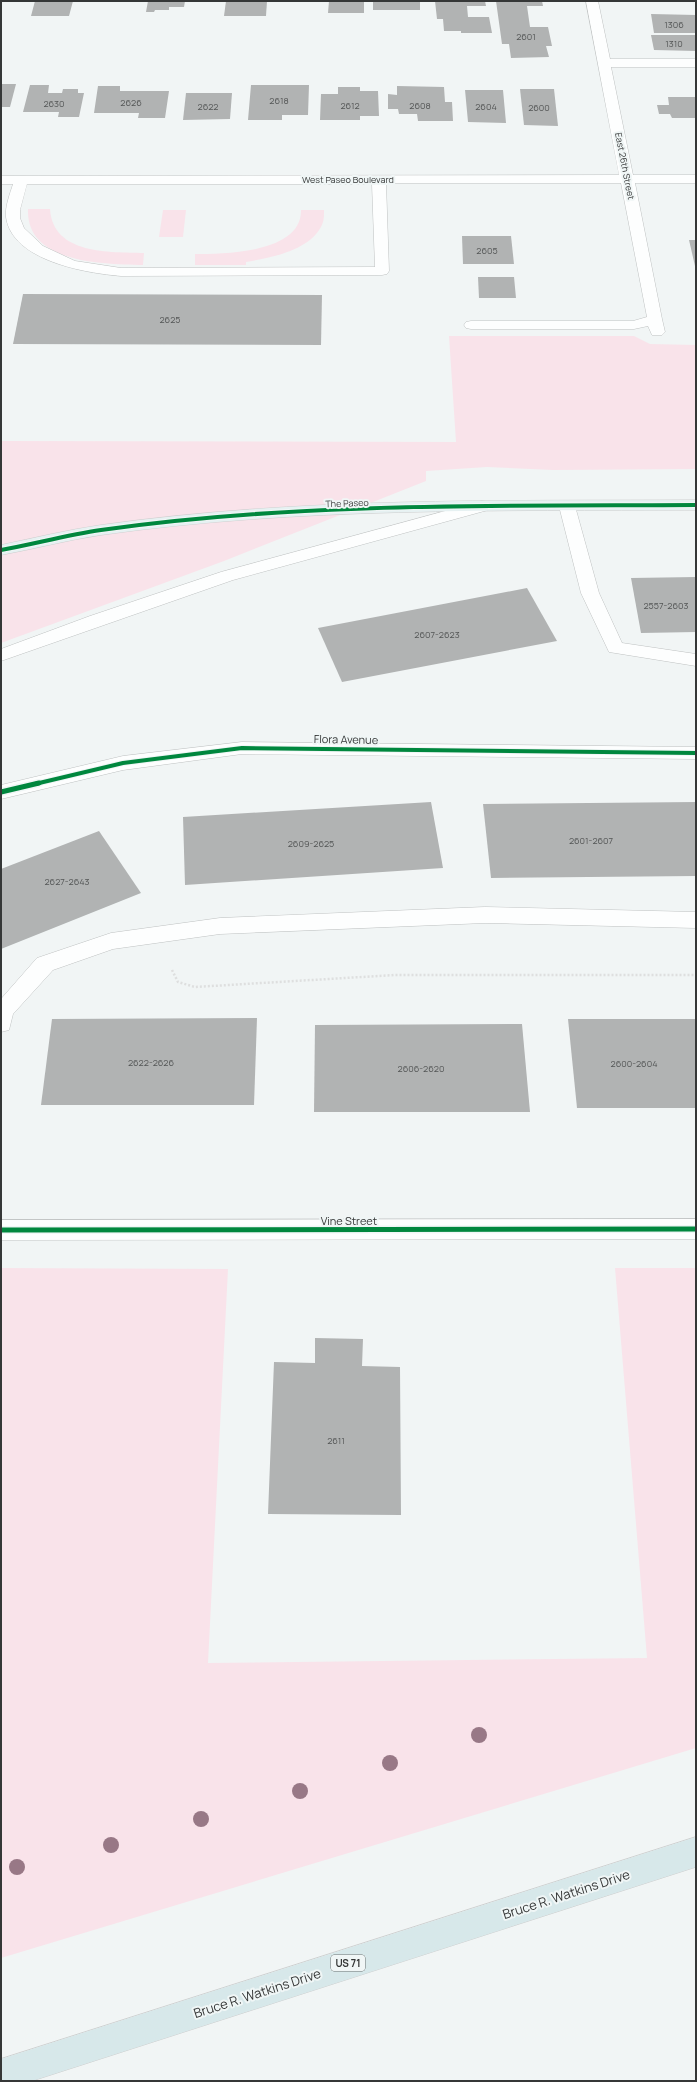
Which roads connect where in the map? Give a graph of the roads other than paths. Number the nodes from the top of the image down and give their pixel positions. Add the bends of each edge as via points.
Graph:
1 (592, 1) edge
2 (604, 63) junction
3 (696, 63) edge
4 (379, 178) junction
5 (628, 179) junction
6 (696, 179) edge
7 (1, 180) edge
8 (21, 180) junction
9 (471, 325) dead end
10 (696, 505) edge
11 (482, 506) junction
12 (567, 506) junction
13 (1, 550) edge
14 (1, 655) edge
15 (696, 660) edge
16 (696, 753) edge
17 (1, 792) edge
18 (696, 920) edge
19 (1, 1024) edge
20 (696, 1229) edge
21 (1, 1230) edge
22 (696, 1852) edge
23 (1, 2075) edge

1 - 2 street, East 26th Street
2 - 3 street
2 - 5 street, East 26th Street
4 - 5 street, West Paseo Boulevard
4 - 8 street, West Paseo Boulevard
4 - 8 street via 382,271 121,272 67,263 42,253 17,227 13,214
5 - 6 street, West Paseo Boulevard
5 - 9 street, East 26th Street via 656,326
7 - 8 street, West Paseo Boulevard
10 - 12 main road, The Paseo
11 - 12 main road, The Paseo
11 - 13 main road, The Paseo via 263,513 100,530
11 - 14 street via 227,576
12 - 15 street via 590,593 615,648
16 - 17 street, Flora Avenue via 242,748 123,763
18 - 19 street via 485,915 220,926 111,941 45,964 3,1011
20 - 21 street, Vine Street
22 - 23 highway, Bruce R. Watkins Drive / US 71

